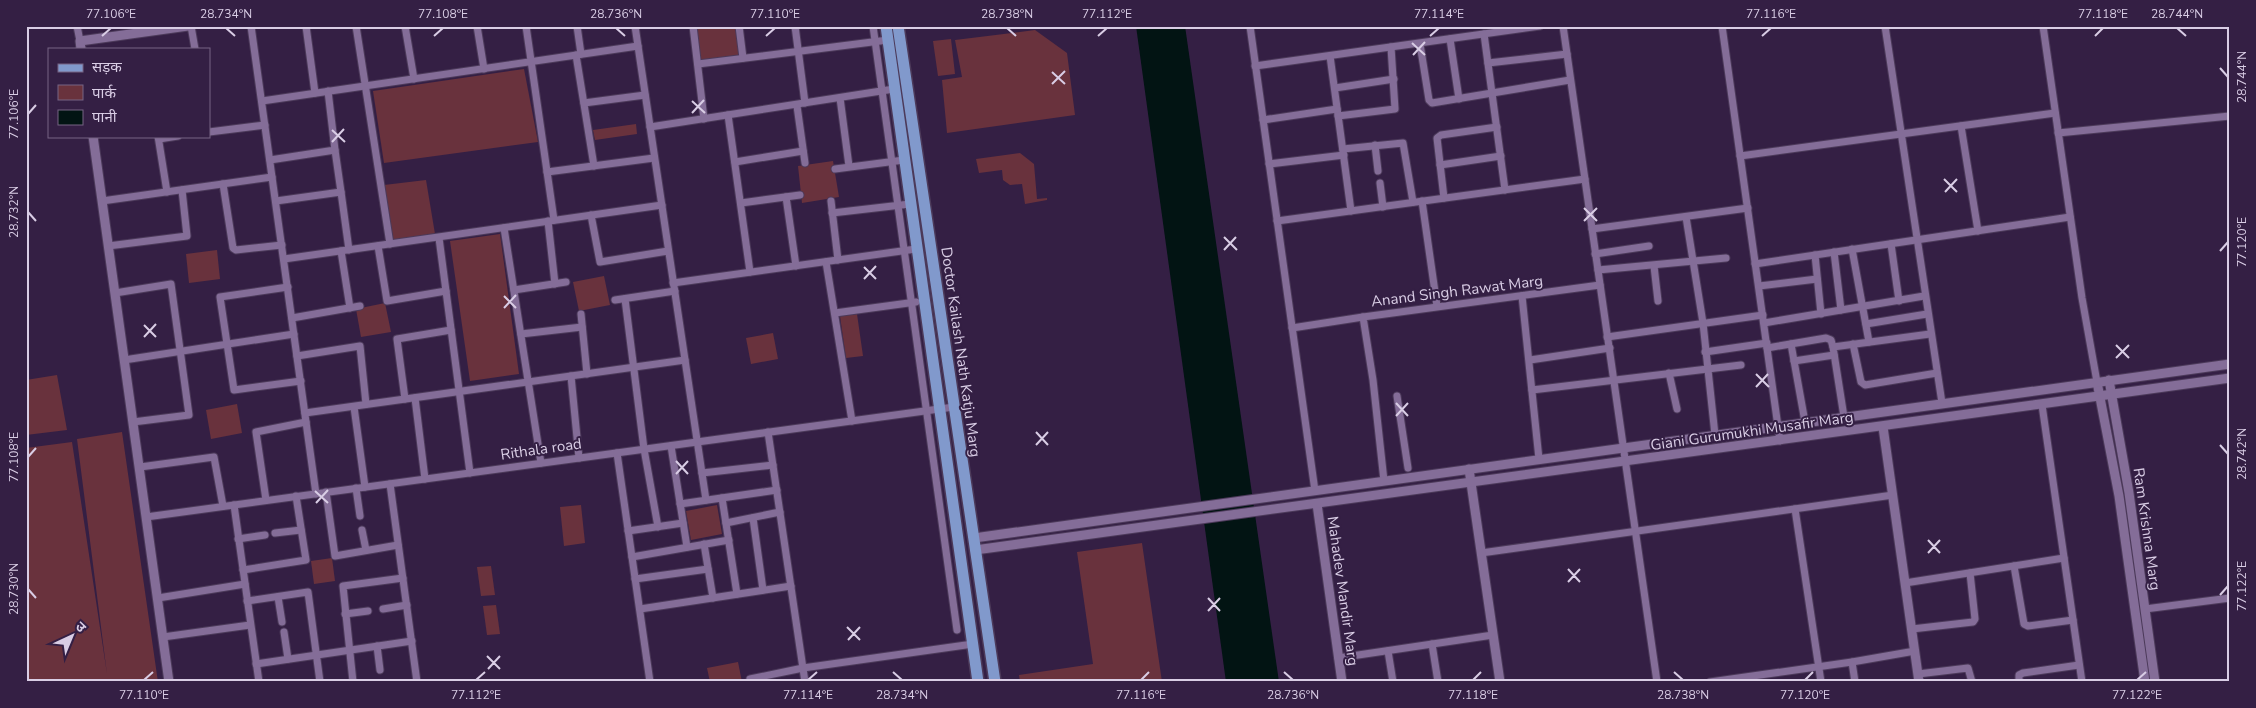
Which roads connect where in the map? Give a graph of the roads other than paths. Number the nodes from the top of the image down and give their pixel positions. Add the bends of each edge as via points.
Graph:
1 (77, 26) edge
2 (190, 26) edge
3 (252, 26) edge
4 (306, 26) edge
5 (356, 26) edge
6 (405, 26) edge
7 (477, 26) edge
8 (526, 26) edge
9 (577, 26) edge
10 (635, 26) edge
11 (693, 26) edge
12 (739, 26) edge
13 (795, 26) edge
14 (873, 26) edge
15 (886, 26) edge
16 (898, 26) edge
17 (1250, 26) edge
18 (1540, 26) edge
19 (1563, 26) edge
20 (1722, 26) edge
21 (1886, 26) edge
22 (2043, 26) edge
23 (1484, 34) junction
24 (888, 40) junction
25 (1450, 40) junction
26 (876, 42) junction
27 (1420, 44) junction
28 (80, 45) edge
29 (638, 46) junction
30 (1391, 47) junction
31 (194, 48) edge
32 (798, 51) junction
33 (1567, 54) junction
34 (579, 55) junction
35 (1330, 56) junction
36 (743, 58) junction
37 (531, 62) junction
38 (1488, 63) junction
39 (698, 64) junction
40 (1256, 66) junction
41 (484, 69) junction
42 (414, 79) junction
43 (1394, 79) junction
44 (1570, 80) junction
45 (365, 86) junction
46 (1335, 88) junction
47 (888, 90) junction
48 (328, 91) junction
49 (315, 93) junction
50 (1492, 94) junction
51 (645, 95) junction
52 (840, 98) junction
53 (1459, 99) junction
54 (262, 101) junction
55 (584, 103) junction
56 (801, 104) junction
57 (1338, 113) junction
58 (2056, 113) junction
59 (728, 115) junction
60 (2230, 116) edge
61 (704, 119) junction
62 (1263, 120) junction
63 (265, 125) junction
64 (1961, 126) junction
65 (650, 127) junction
66 (1497, 127) junction
67 (210, 132) edge
68 (2058, 133) junction
69 (1902, 134) junction
70 (93, 138) edge
71 (159, 138) edge
72 (1375, 145) junction
73 (335, 150) junction
74 (803, 151) junction
75 (1343, 152) junction
76 (1501, 156) junction
77 (1740, 156) junction
78 (654, 158) junction
79 (270, 160) junction
80 (898, 160) junction
81 (735, 162) junction
82 (805, 163) dead end
83 (1269, 164) junction
84 (1440, 165) junction
85 (594, 166) junction
86 (849, 166) junction
87 (835, 169) dead end
88 (1378, 171) dead end
89 (547, 172) junction
90 (272, 177) junction
91 (1585, 180) junction
92 (1380, 183) dead end
93 (223, 184) junction
94 (182, 190) junction
95 (1505, 190) junction
96 (167, 192) junction
97 (342, 192) junction
98 (800, 195) dead end
99 (786, 197) junction
100 (1444, 198) junction
101 (102, 201) junction
102 (276, 201) junction
103 (830, 201) dead end
104 (1422, 201) junction
105 (1413, 202) junction
106 (741, 203) junction
107 (910, 204) junction
108 (662, 205) junction
109 (898, 205) junction
110 (1383, 206) junction
111 (1748, 208) junction
112 (1351, 211) junction
113 (832, 213) junction
114 (591, 215) junction
115 (1686, 217) junction
116 (2070, 217) junction
117 (551, 221) junction
118 (1277, 221) junction
119 (504, 228) junction
120 (1592, 229) junction
121 (1978, 231) junction
122 (439, 238) junction
123 (1916, 240) junction
124 (390, 244) junction
125 (1891, 244) junction
126 (282, 245) junction
127 (108, 246) junction
128 (378, 246) junction
129 (1649, 246) dead end
130 (916, 249) junction
131 (345, 250) junction
132 (1852, 250) junction
133 (668, 251) junction
134 (904, 251) junction
135 (1834, 252) junction
136 (1595, 254) junction
137 (1814, 255) junction
138 (1726, 258) dead end
139 (284, 259) junction
140 (838, 260) junction
141 (1693, 261) junction
142 (826, 262) junction
143 (1756, 264) junction
144 (796, 266) junction
145 (1654, 266) junction
146 (1598, 270) junction
147 (750, 272) junction
148 (1817, 279) junction
149 (566, 282) dead end
150 (555, 284) junction
151 (1600, 285) junction
152 (1759, 286) junction
153 (288, 287) junction
154 (674, 287) junction
155 (514, 290) junction
156 (446, 292) junction
157 (115, 293) junction
158 (1522, 296) junction
159 (1924, 296) junction
160 (625, 299) junction
161 (615, 300) dead end
162 (918, 301) junction
163 (1658, 301) dead end
164 (1899, 301) junction
165 (360, 306) dead end
166 (1437, 306) junction
167 (1862, 307) junction
168 (350, 308) junction
169 (1841, 310) junction
170 (581, 314) dead end
171 (835, 314) junction
172 (1821, 314) junction
173 (1927, 314) junction
174 (1763, 315) junction
175 (1363, 317) junction
176 (292, 318) junction
177 (1703, 323) junction
178 (1764, 324) junction
179 (1866, 324) junction
180 (582, 327) junction
181 (1292, 328) junction
182 (451, 330) junction
183 (294, 334) junction
184 (521, 334) junction
185 (1930, 334) junction
186 (1607, 336) junction
187 (1870, 342) junction
188 (1791, 344) junction
189 (1853, 344) junction
190 (226, 345) junction
191 (1767, 345) junction
192 (1833, 347) junction
193 (1610, 348) junction
194 (180, 352) junction
195 (1705, 352) junction
196 (297, 356) junction
197 (1834, 356) junction
198 (124, 360) junction
199 (685, 360) junction
200 (1530, 360) junction
201 (1794, 362) junction
202 (2230, 364) edge
203 (1742, 366) dead end
204 (634, 367) junction
205 (1706, 369) junction
206 (1669, 373) junction
207 (1937, 373) junction
208 (588, 374) junction
209 (571, 376) junction
210 (2230, 378) edge
211 (1615, 380) junction
212 (2109, 380) junction
213 (301, 381) junction
214 (528, 382) junction
215 (2096, 382) junction
216 (1532, 390) junction
217 (459, 391) junction
218 (1397, 396) dead end
219 (2111, 396) junction
220 (2100, 397) junction
221 (415, 398) junction
222 (405, 399) junction
223 (1942, 403) junction
224 (366, 404) junction
225 (2042, 405) junction
226 (354, 407) junction
227 (954, 407) junction
228 (940, 409) junction
229 (1677, 409) dead end
230 (926, 411) junction
231 (305, 413) junction
232 (1844, 416) junction
233 (852, 421) junction
234 (133, 422) junction
235 (306, 422) junction
236 (1805, 422) junction
237 (1778, 426) junction
238 (1883, 427) junction
239 (768, 432) junction
240 (1715, 435) junction
241 (1780, 441) junction
242 (697, 442) junction
243 (670, 446) junction
244 (1623, 447) junction
245 (644, 449) junction
246 (617, 453) junction
247 (580, 458) junction
248 (1539, 459) junction
249 (1626, 462) junction
250 (541, 463) junction
251 (773, 465) junction
252 (140, 467) junction
253 (1408, 468) dead end
254 (1469, 469) junction
255 (470, 473) junction
256 (702, 473) junction
257 (425, 479) junction
258 (1384, 481) junction
259 (1471, 483) junction
260 (390, 484) junction
261 (366, 487) junction
262 (356, 488) junction
263 (777, 490) junction
264 (1315, 490) junction
265 (326, 492) junction
266 (316, 494) junction
267 (1893, 495) junction
268 (296, 496) junction
269 (722, 498) junction
270 (266, 500) junction
271 (706, 500) junction
272 (680, 504) junction
273 (1317, 504) junction
274 (234, 505) junction
275 (223, 506) junction
276 (1795, 509) junction
277 (780, 512) junction
278 (360, 516) dead end
279 (146, 517) junction
280 (753, 518) junction
281 (683, 523) junction
282 (726, 523) junction
283 (658, 527) junction
284 (301, 530) junction
285 (362, 530) dead end
286 (628, 531) junction
287 (1636, 531) junction
288 (275, 533) dead end
289 (265, 535) dead end
290 (238, 538) junction
291 (729, 540) junction
292 (704, 544) junction
293 (975, 544) junction
294 (398, 545) junction
295 (687, 547) junction
296 (366, 550) junction
297 (1481, 553) junction
298 (632, 556) junction
299 (2064, 558) junction
300 (2014, 566) junction
301 (708, 569) junction
302 (243, 570) junction
303 (1970, 573) junction
304 (403, 578) junction
305 (636, 579) junction
306 (1905, 583) junction
307 (245, 584) junction
308 (791, 586) junction
309 (763, 590) junction
310 (737, 594) junction
311 (278, 597) junction
312 (158, 598) junction
313 (713, 598) junction
314 (2230, 598) edge
315 (247, 601) junction
316 (407, 606) junction
317 (383, 609) dead end
318 (640, 609) junction
319 (2145, 609) junction
320 (368, 611) dead end
321 (345, 614) junction
322 (2073, 620) junction
323 (282, 622) dead end
324 (250, 625) junction
325 (957, 630) dead end
326 (1912, 630) junction
327 (284, 632) dead end
328 (1493, 635) junction
329 (163, 637) junction
330 (412, 641) junction
331 (973, 644) junction
332 (1432, 644) junction
333 (377, 646) junction
334 (349, 650) junction
335 (1388, 651) junction
336 (1915, 651) junction
337 (317, 655) junction
338 (1338, 658) junction
339 (288, 660) junction
340 (1852, 662) junction
341 (256, 664) junction
342 (2079, 665) junction
343 (1819, 666) junction
344 (803, 668) junction
345 (380, 670) dead end
346 (1760, 678) edge
347 (1919, 678) edge
348 (750, 679) dead end
349 (170, 682) edge
350 (259, 682) edge
351 (320, 682) edge
352 (353, 682) edge
353 (417, 682) edge
354 (650, 682) edge
355 (805, 682) edge
356 (978, 682) edge
357 (995, 682) edge
358 (1342, 682) edge
359 (1393, 682) edge
360 (1438, 682) edge
361 (1500, 682) edge
362 (1657, 682) edge
363 (1710, 682) edge
364 (1821, 682) edge
365 (1855, 682) edge
366 (1972, 682) edge
367 (2019, 682) edge
368 (2082, 682) edge
369 (2145, 682) edge
370 (2155, 682) edge

1 - 28 street
2 - 28 street
2 - 31 street
3 - 54 street
4 - 49 street
5 - 45 street
6 - 42 street
7 - 41 street
8 - 37 street
9 - 34 street
10 - 29 street
11 - 39 street
12 - 36 street
13 - 32 street
14 - 26 street
15 - 24 main road, Doctor Kailash Nath Katju Marg
16 - 227 main road, Doctor Kailash Nath Katju Marg
17 - 40 street
18 - 23 street
19 - 33 street
20 - 77 street
21 - 69 street
22 - 58 street
23 - 25 street
23 - 38 street
24 - 26 street
24 - 47 main road, Doctor Kailash Nath Katju Marg
25 - 27 street
25 - 53 street
26 - 32 street
26 - 47 street
27 - 30 street
27 - 53 street via 1429,100 1432,103
29 - 34 street
29 - 51 street
30 - 35 street
30 - 43 street
32 - 36 street
32 - 56 street
33 - 38 street
33 - 44 street
34 - 37 street
34 - 55 street
35 - 40 street
35 - 46 street
36 - 39 street
37 - 41 street
37 - 89 street
38 - 50 street
39 - 61 street
40 - 62 street
41 - 42 street
42 - 45 street
43 - 46 street
43 - 57 street via 1395,109
44 - 50 street
44 - 91 street
45 - 48 street
45 - 124 street
46 - 57 street
47 - 52 street
47 - 80 main road, Doctor Kailash Nath Katju Marg
48 - 49 street
48 - 73 street
49 - 54 street
50 - 53 street
50 - 66 street
51 - 55 street
51 - 65 street
52 - 56 street
52 - 86 street
54 - 63 street
55 - 85 street
56 - 59 street
56 - 74 street
57 - 62 street
57 - 75 street
58 - 64 street
58 - 68 street
59 - 61 street
59 - 81 street
60 - 68 street
61 - 65 street
62 - 83 street
63 - 67 street
63 - 79 street
64 - 69 street
64 - 121 street
65 - 78 street
66 - 76 street
66 - 84 street via 1439,136
68 - 116 street
69 - 77 street
69 - 123 street
70 - 101 street
71 - 96 street
72 - 75 street
72 - 88 street
72 - 105 street via 1403,143
73 - 79 street
73 - 97 street
74 - 81 street
74 - 82 street
75 - 83 street
75 - 112 street
76 - 84 street
76 - 95 street
77 - 111 street
78 - 85 street
78 - 108 street
79 - 90 street
80 - 86 street
80 - 107 main road, Doctor Kailash Nath Katju Marg
80 - 109 street
81 - 106 street
83 - 118 street
84 - 100 street
85 - 89 street
86 - 87 street
89 - 117 street
90 - 93 street
90 - 102 street
91 - 95 street
91 - 120 street
92 - 110 street
93 - 94 street
93 - 126 street via 232,248
94 - 96 street
94 - 127 street via 187,236
95 - 100 street
96 - 101 street
97 - 102 street
97 - 131 street
98 - 99 street
99 - 106 street
99 - 144 street
100 - 104 street
101 - 127 street
102 - 126 street
103 - 113 street
104 - 105 street
104 - 166 street
105 - 110 street
106 - 147 street
107 - 109 street
107 - 130 main road, Doctor Kailash Nath Katju Marg
108 - 114 street
108 - 133 street
109 - 113 street
109 - 134 street
110 - 112 street
111 - 115 street
111 - 143 street
112 - 118 street
113 - 140 street
114 - 117 street
114 - 133 street via 600,262
115 - 120 street
115 - 141 street
116 - 121 street
116 - 215 street
117 - 119 street
117 - 150 street
118 - 181 street
119 - 122 street
119 - 155 street
120 - 136 street
121 - 123 street
122 - 124 street
122 - 156 street
123 - 125 street
123 - 159 street
124 - 128 street
125 - 132 street
125 - 164 street
126 - 139 street
127 - 157 street
128 - 131 street
128 - 156 street via 387,301
129 - 136 street
130 - 134 street
130 - 162 main road, Doctor Kailash Nath Katju Marg
131 - 139 street
131 - 168 street
132 - 135 street
132 - 167 street
133 - 154 street
134 - 140 street
134 - 162 street
135 - 137 street
135 - 169 street
136 - 146 street
137 - 143 street
137 - 148 street
138 - 141 street
139 - 153 street
140 - 142 street
141 - 145 street
141 - 177 street
142 - 144 street
142 - 171 street
143 - 152 street
144 - 147 street
145 - 146 street
145 - 163 street
146 - 151 street
147 - 154 street
148 - 152 street
148 - 172 street
149 - 150 street
150 - 155 street
151 - 158 street, Anand Singh Rawat Marg
151 - 186 street
152 - 174 street
153 - 176 street
153 - 190 street via 220,297
154 - 160 street
154 - 199 street
155 - 184 street
156 - 182 street
157 - 194 street via 171,284
157 - 198 street
158 - 166 street, Anand Singh Rawat Marg
158 - 200 street
159 - 164 street
159 - 173 street
160 - 161 street
160 - 204 street
162 - 171 street
162 - 228 main road, Doctor Kailash Nath Katju Marg
162 - 230 street
164 - 167 street
165 - 168 street
166 - 175 street, Anand Singh Rawat Marg
167 - 169 street
167 - 179 street
168 - 176 street
169 - 172 street
170 - 180 street
171 - 233 street
172 - 178 street
173 - 179 street
173 - 185 street
174 - 177 street
174 - 178 street
175 - 181 street
175 - 258 street, Anand Singh Rawat Marg
176 - 183 street
177 - 186 street
177 - 195 street
178 - 191 street
179 - 187 street
180 - 184 street
180 - 208 street
181 - 264 street
182 - 217 street
182 - 222 street via 397,339
183 - 190 street
183 - 196 street
184 - 214 street
185 - 187 street
185 - 207 street
186 - 193 street
187 - 189 street
188 - 191 street
188 - 192 street via 1826,338 1831,340
188 - 201 street
189 - 192 street
189 - 207 street via 1865,385
190 - 194 street
190 - 213 street via 234,390
191 - 195 street
191 - 237 street
192 - 197 street
193 - 200 street
193 - 211 street
194 - 198 street
194 - 234 street via 189,415
195 - 205 street
196 - 213 street
196 - 224 street via 360,346
197 - 201 street
197 - 232 street
198 - 234 street
199 - 204 street
199 - 242 street
200 - 216 street
201 - 236 street
202 - 212 street, Giani Gurumukhi Musafir Marg
203 - 205 street
204 - 208 street
204 - 245 street
205 - 206 street
205 - 240 street
206 - 211 street
206 - 229 street
207 - 223 street
208 - 209 street
209 - 214 street
209 - 247 street
210 - 219 street, Giani Gurumukhi Musafir Marg
211 - 216 street
211 - 244 street
212 - 215 street, Giani Gurumukhi Musafir Marg
212 - 219 street, Ram Krishna Marg
213 - 231 street
214 - 217 street
214 - 250 street
215 - 220 street, Ram Krishna Marg
215 - 223 street, Giani Gurumukhi Musafir Marg
216 - 248 street
217 - 221 street
217 - 255 street
218 - 253 street
219 - 220 street, Giani Gurumukhi Musafir Marg
219 - 319 street, Ram Krishna Marg
220 - 225 street, Giani Gurumukhi Musafir Marg
220 - 369 street, Ram Krishna Marg via 2119,496
221 - 222 street
221 - 257 street
222 - 224 street
223 - 232 street, Giani Gurumukhi Musafir Marg
224 - 226 street
225 - 238 street, Giani Gurumukhi Musafir Marg
225 - 299 street
226 - 231 street
226 - 261 street
227 - 228 street, Rithala road
227 - 293 main road, Doctor Kailash Nath Katju Marg
228 - 230 street, Rithala road
228 - 331 main road, Doctor Kailash Nath Katju Marg
230 - 233 street, Rithala road
230 - 325 street
231 - 235 street
232 - 236 street, Giani Gurumukhi Musafir Marg
233 - 239 street, Rithala road
234 - 252 street
235 - 266 street
235 - 270 street via 256,432
236 - 237 street, Giani Gurumukhi Musafir Marg
237 - 240 street, Giani Gurumukhi Musafir Marg
237 - 241 street
238 - 241 street, Giani Gurumukhi Musafir Marg
238 - 267 street
239 - 242 street, Rithala road
239 - 251 street
240 - 244 street, Giani Gurumukhi Musafir Marg
241 - 249 street, Giani Gurumukhi Musafir Marg
242 - 243 street, Rithala road
242 - 256 street
243 - 245 street, Rithala road
243 - 272 street
244 - 248 street, Giani Gurumukhi Musafir Marg
244 - 249 street
245 - 246 street, Rithala road
245 - 283 street
246 - 247 street, Rithala road
246 - 286 street
247 - 250 street, Rithala road
248 - 254 street, Giani Gurumukhi Musafir Marg
249 - 259 street, Giani Gurumukhi Musafir Marg
249 - 287 street
250 - 255 street, Rithala road
251 - 256 street
251 - 263 street
252 - 275 street via 214,457
252 - 279 street
254 - 258 street, Giani Gurumukhi Musafir Marg
254 - 259 street
255 - 257 street, Rithala road
256 - 271 street
257 - 260 street, Rithala road
258 - 264 street, Giani Gurumukhi Musafir Marg
259 - 273 street, Giani Gurumukhi Musafir Marg
259 - 297 street
260 - 261 street, Rithala road
260 - 294 street
261 - 262 street, Rithala road
262 - 265 street, Rithala road
262 - 278 street
263 - 269 street
263 - 277 street
264 - 293 street, Giani Gurumukhi Musafir Marg
265 - 266 street, Rithala road
265 - 296 street via 335,556
266 - 268 street, Rithala road
267 - 276 street
267 - 306 street
268 - 270 street, Rithala road
268 - 284 street
269 - 271 street
269 - 282 street
270 - 274 street, Rithala road
271 - 272 street
272 - 281 street
273 - 293 street, Giani Gurumukhi Musafir Marg
273 - 338 street, Mahadev Mandir Marg
274 - 275 street, Rithala road
274 - 290 street
275 - 279 street, Rithala road
276 - 287 street
276 - 343 street
277 - 280 street
277 - 308 street
279 - 312 street
280 - 282 street
280 - 309 street
281 - 283 street
281 - 295 street
282 - 291 street
283 - 286 street
284 - 288 street
284 - 302 street via 306,560
285 - 296 street
286 - 298 street
287 - 297 street
287 - 362 street
289 - 290 street
290 - 302 street
291 - 292 street
291 - 310 street
292 - 295 street
292 - 301 street
293 - 357 main road, Doctor Kailash Nath Katju Marg
294 - 296 street
294 - 304 street
295 - 298 street
297 - 328 street
298 - 305 street
299 - 300 street
299 - 322 street
300 - 303 street
300 - 322 street via 2024,624
301 - 305 street
301 - 313 street
302 - 307 street
303 - 306 street
303 - 326 street via 1973,622
304 - 316 street
304 - 321 street via 343,586
305 - 318 street
306 - 326 street
307 - 312 street
307 - 315 street
308 - 309 street
308 - 344 street
309 - 310 street
310 - 313 street
311 - 315 street
311 - 323 street
311 - 337 street via 308,592
312 - 329 street
313 - 318 street
314 - 319 street
315 - 324 street
316 - 317 street
316 - 330 street
318 - 354 street
319 - 370 street, Ram Krishna Marg
320 - 321 street
321 - 334 street
322 - 342 street
324 - 329 street
324 - 341 street
326 - 336 street
327 - 339 street
328 - 332 street
328 - 361 street
329 - 349 street
330 - 333 street
330 - 353 street
331 - 344 street
331 - 356 main road, Doctor Kailash Nath Katju Marg
332 - 335 street
332 - 360 street
333 - 334 street
333 - 345 street
334 - 337 street
334 - 352 street
335 - 338 street
335 - 359 street
336 - 340 street
336 - 347 street
337 - 339 street
337 - 351 street
338 - 358 street, Mahadev Mandir Marg
339 - 341 street
340 - 343 street
340 - 365 street
341 - 350 street
342 - 367 street via 2024,673 2019,675
342 - 368 street
343 - 346 street
343 - 364 street
344 - 348 street
344 - 355 street
346 - 363 street
347 - 366 street via 1968,668

